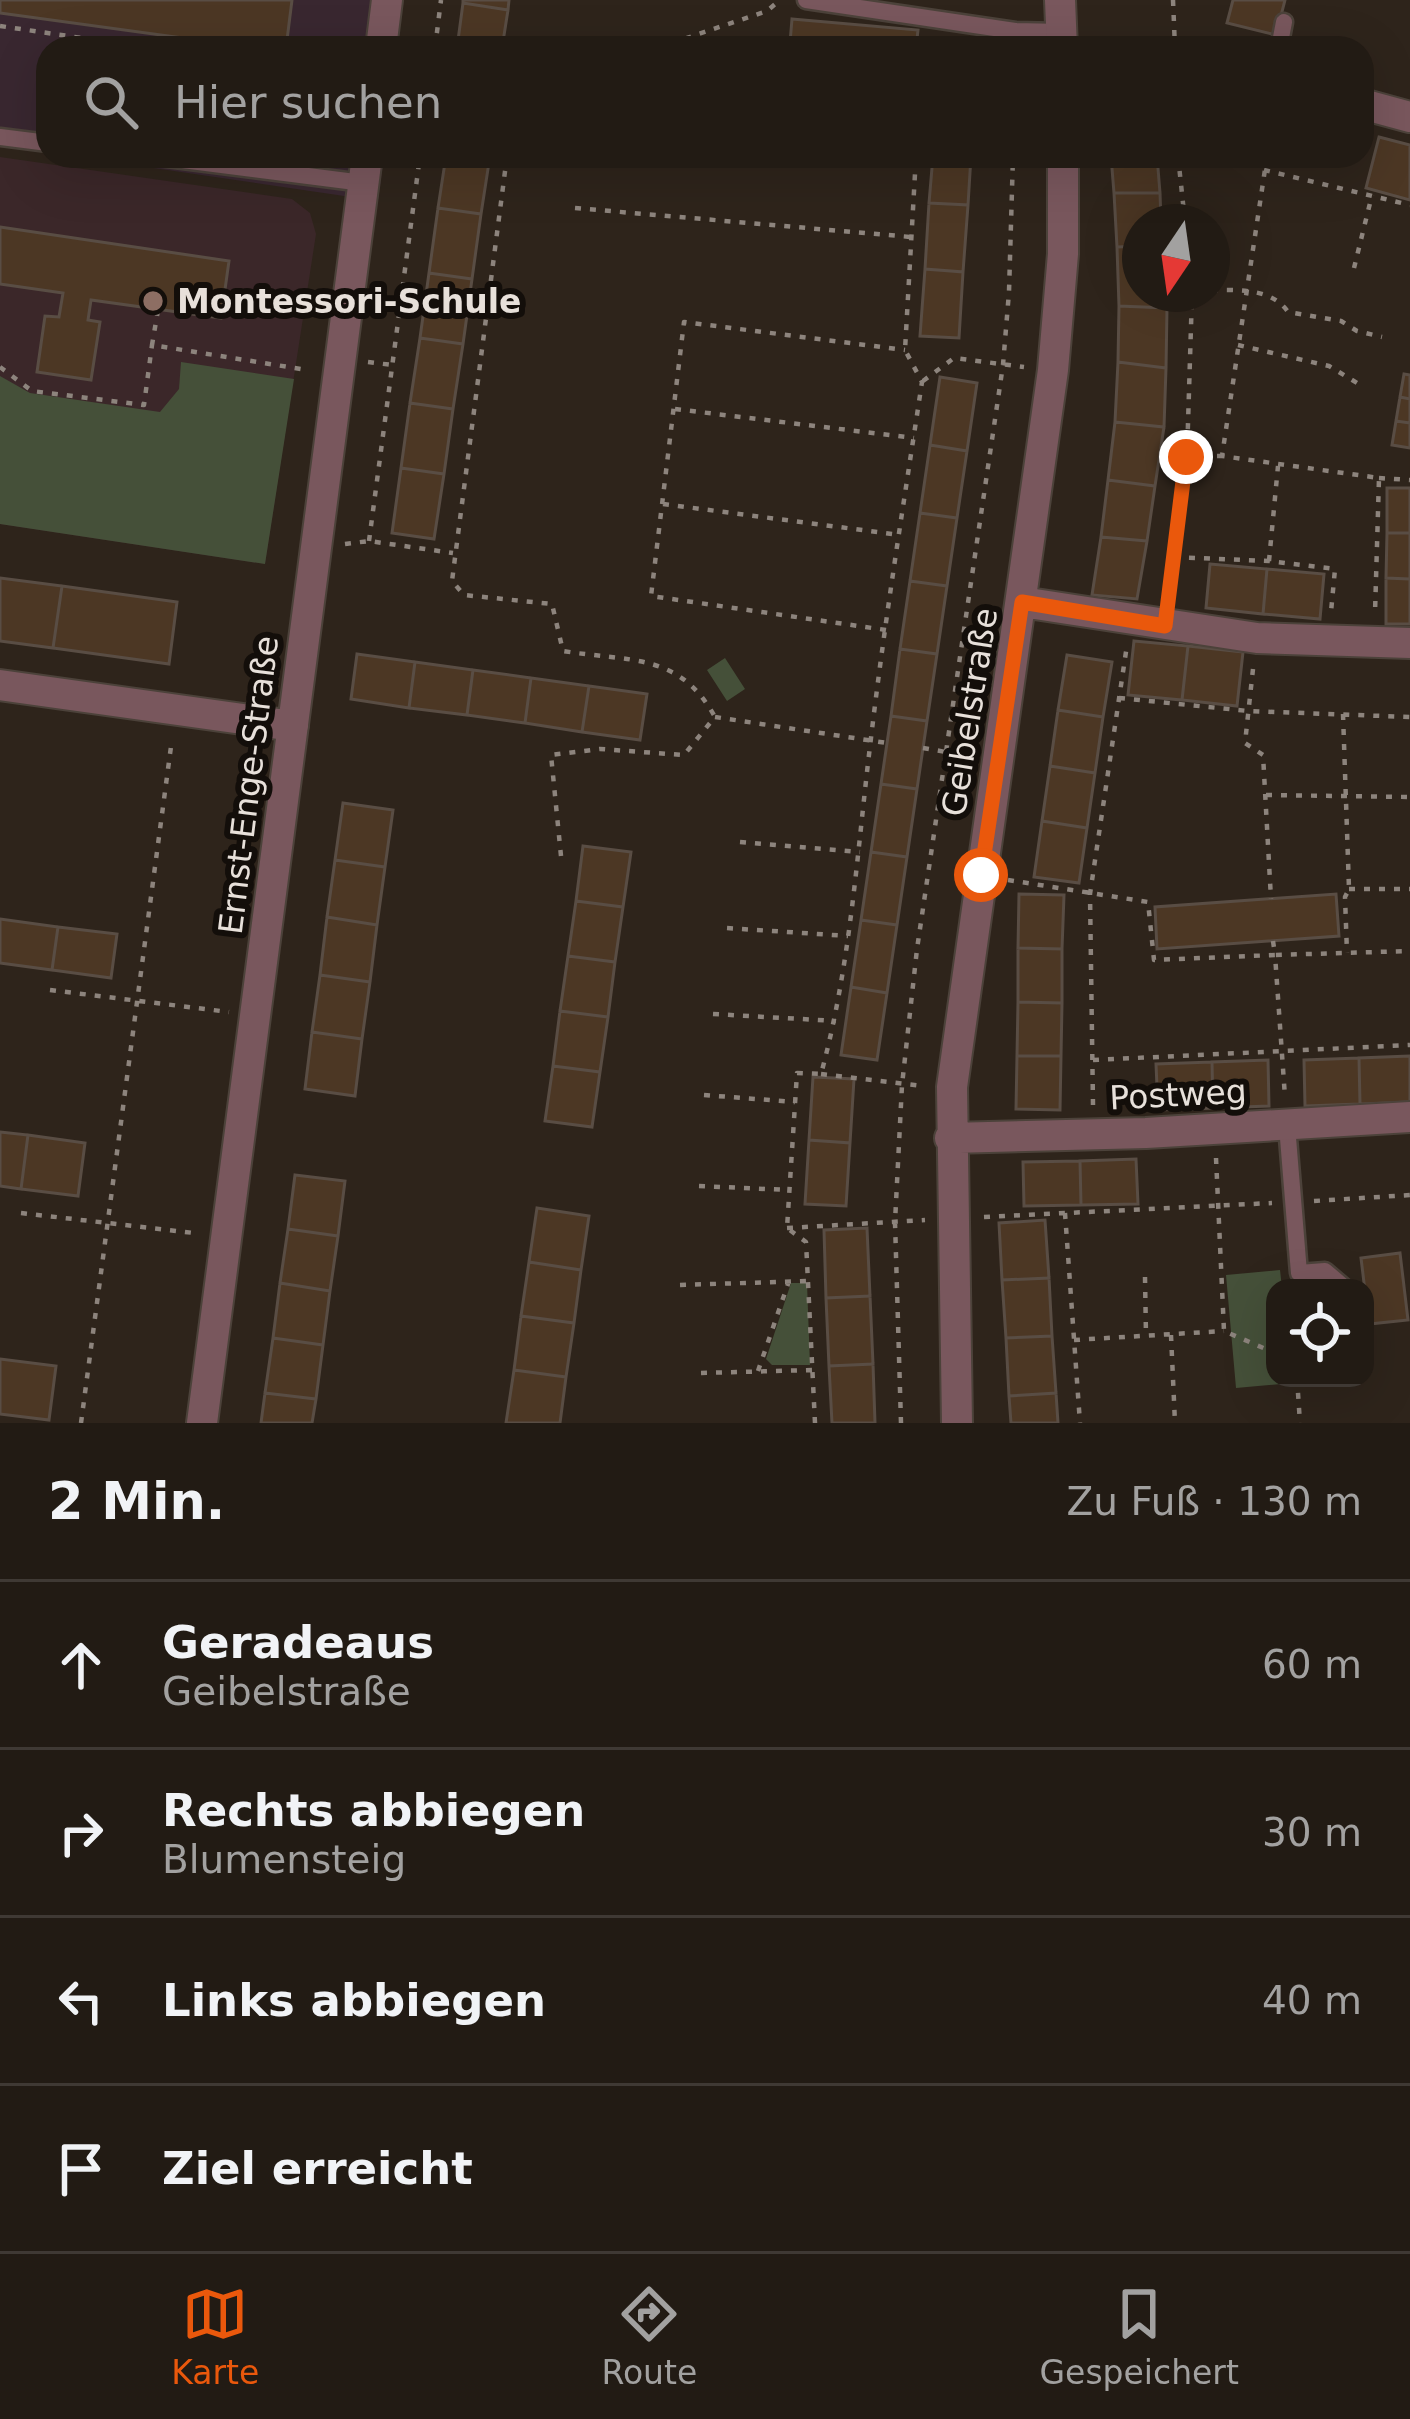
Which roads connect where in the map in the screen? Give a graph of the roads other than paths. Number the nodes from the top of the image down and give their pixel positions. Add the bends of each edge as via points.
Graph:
1 (387, 0) edge
2 (806, 0) edge
3 (1060, 0) edge
4 (1284, 22) dead end
5 (382, 36) edge
6 (1041, 36) edge
7 (1061, 36) edge
8 (1281, 36) edge
9 (1374, 107) edge
10 (1410, 117) edge
11 (0, 136) edge
12 (36, 141) edge
13 (334, 168) edge
14 (1063, 168) edge
15 (365, 170) edge
16 (1022, 602) junction
17 (1410, 643) edge
18 (0, 685) edge
19 (292, 726) junction
20 (1410, 1117) edge
21 (1288, 1131) junction
22 (950, 1138) junction
23 (1334, 1279) edge
24 (202, 1423) edge
25 (957, 1423) edge

1 - 5 street
2 - 6 lane
3 - 7 street
4 - 8 lane
9 - 10 street
11 - 12 lane
13 - 15 lane
14 - 16 street, Geibelstraße via 1053,370
15 - 19 street, Ernst-Enge-Straße
16 - 17 street via 1257,638
16 - 22 street, Geibelstraße
18 - 19 street
19 - 24 street, Ernst-Enge-Straße
20 - 21 street, Postweg
21 - 22 street, Postweg
21 - 23 lane via 1299,1274 1325,1271
22 - 25 street, Geibelstraße

